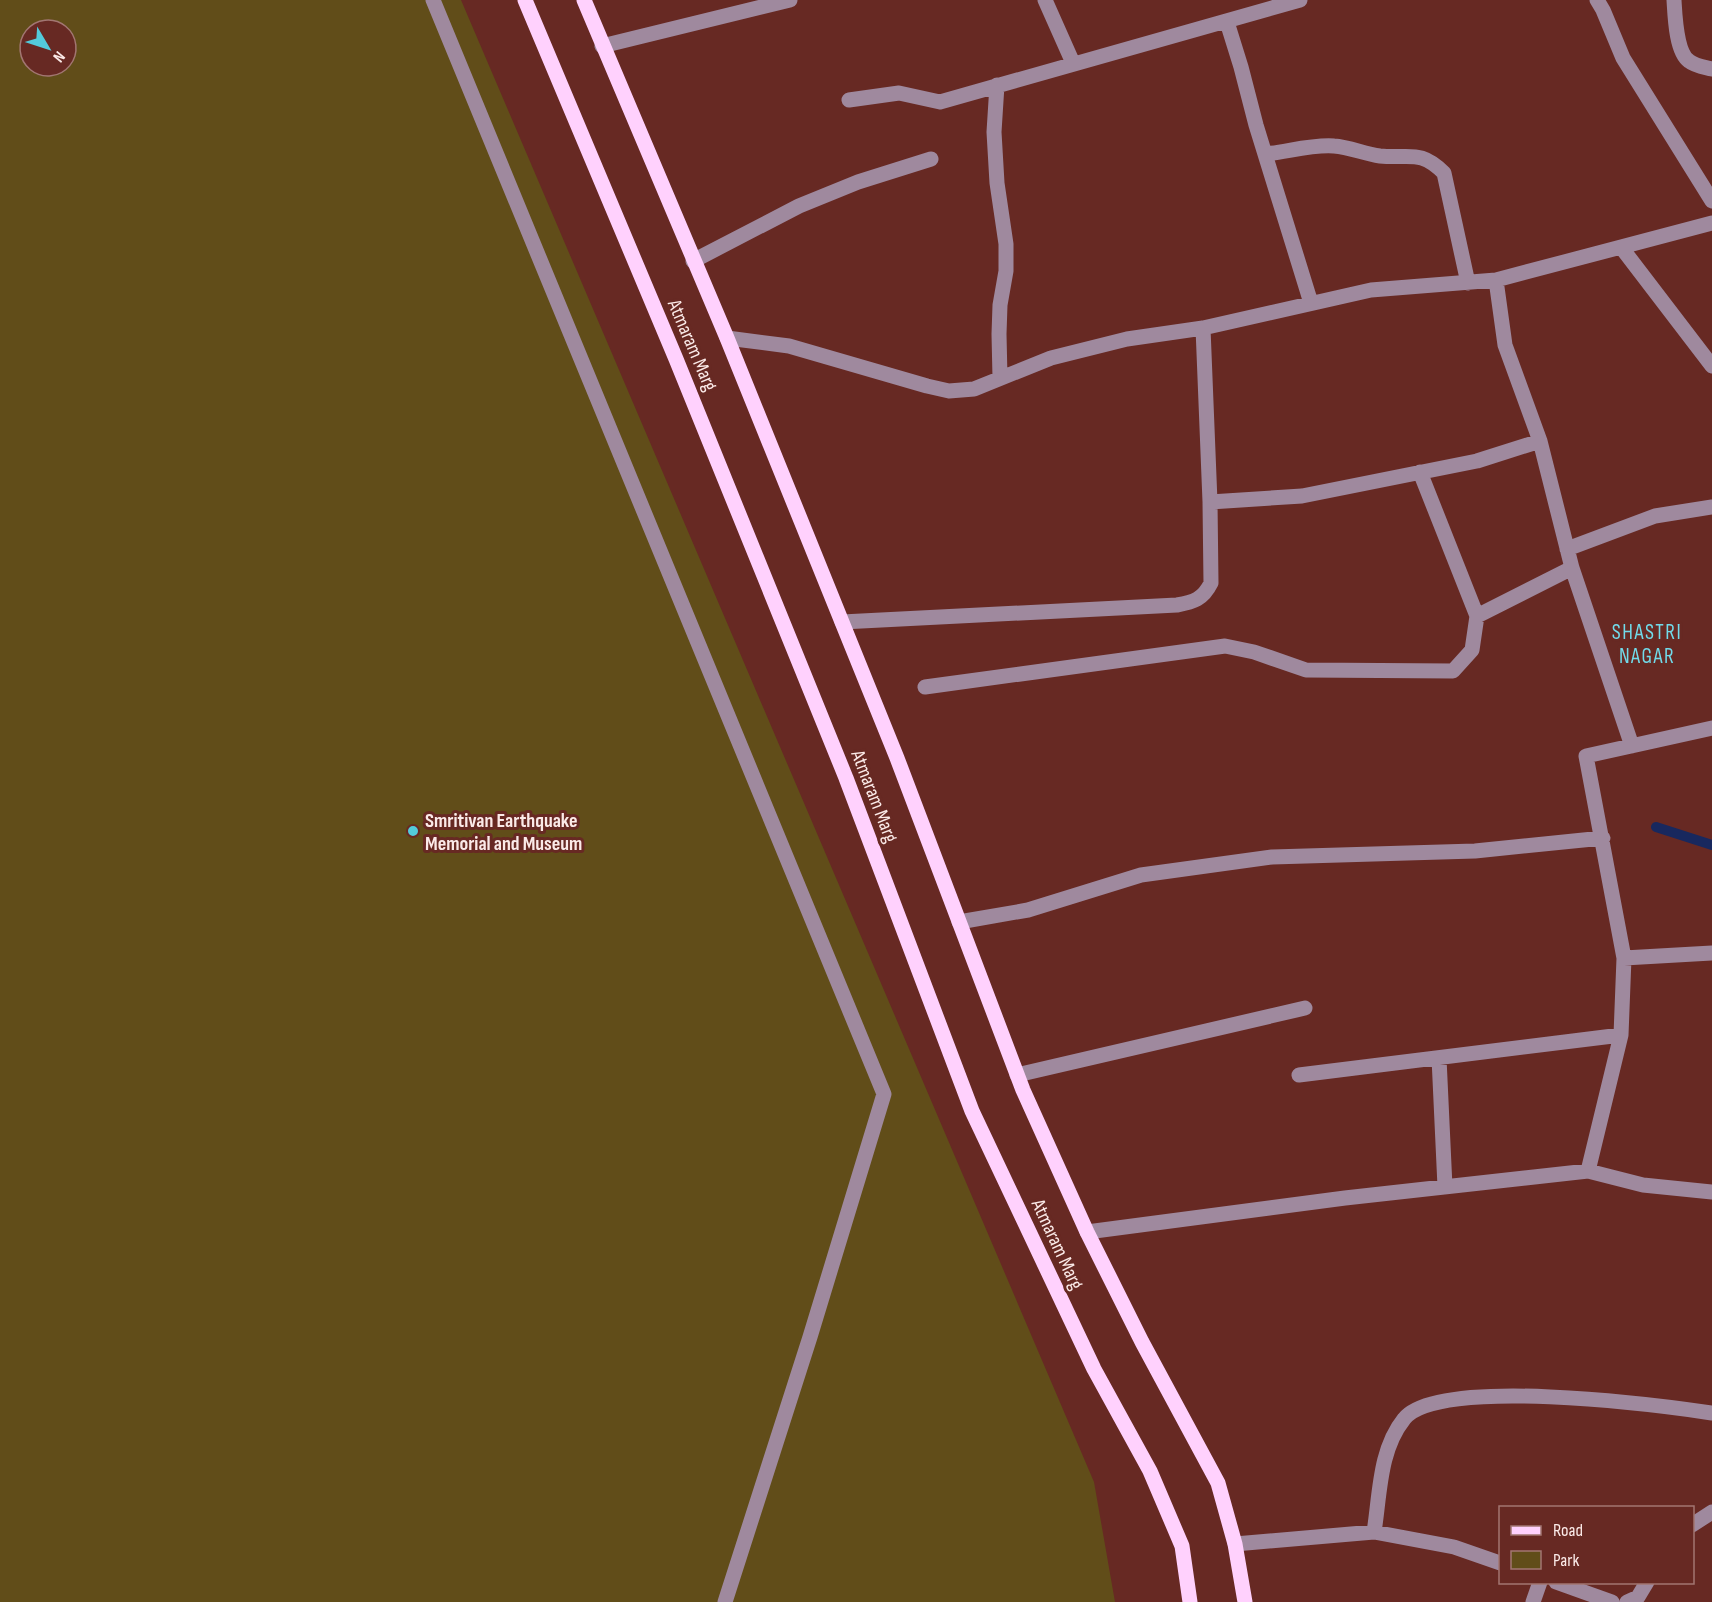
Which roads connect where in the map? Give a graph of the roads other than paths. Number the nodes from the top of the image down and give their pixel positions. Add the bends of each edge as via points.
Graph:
1 (433, 0) edge
2 (525, 0) edge
3 (584, 0) edge
4 (790, 0) edge
5 (1045, 0) edge
6 (1300, 0) edge
7 (1597, 0) edge
8 (1674, 0) edge
9 (1255, 5) edge
10 (1227, 22) junction
11 (602, 46) junction
12 (1073, 63) junction
13 (1712, 69) edge
14 (997, 85) junction
15 (849, 100) dead end
16 (1265, 154) junction
17 (931, 159) dead end
18 (1712, 201) edge
19 (1712, 223) edge
20 (1621, 248) junction
21 (693, 261) junction
22 (1496, 280) junction
23 (1468, 283) junction
24 (1311, 303) junction
25 (1203, 328) junction
26 (726, 338) junction
27 (1712, 366) edge
28 (1000, 378) junction
29 (1540, 441) junction
30 (1420, 472) junction
31 (1210, 502) junction
32 (1712, 507) edge
33 (1568, 549) junction
34 (1572, 568) junction
35 (1477, 616) junction
36 (842, 622) junction
37 (925, 687) dead end
38 (1712, 728) edge
39 (1632, 746) junction
40 (1603, 838) junction
41 (959, 922) junction
42 (1712, 953) edge
43 (1624, 958) junction
44 (1305, 1008) dead end
45 (1621, 1035) junction
46 (1439, 1058) junction
47 (1017, 1075) junction
48 (1299, 1075) dead end
49 (1587, 1171) junction
50 (1445, 1187) junction
51 (1712, 1192) edge
52 (1088, 1232) junction
53 (1712, 1413) edge
54 (1712, 1512) edge
55 (1694, 1524) edge
56 (1374, 1532) junction
57 (1235, 1544) junction
58 (1499, 1563) edge
59 (1539, 1584) edge
60 (1562, 1584) edge
61 (1646, 1584) edge
62 (724, 1602) edge
63 (1190, 1602) edge
64 (1245, 1602) edge
65 (1533, 1602) edge
66 (1612, 1602) edge
67 (1627, 1602) edge

1 - 62 street via 884,1094
2 - 63 main road, Atmaram Marg via 846,778 972,1111 1094,1369 1150,1471 1182,1546
3 - 11 main road, Atmaram Marg
4 - 11 street
5 - 12 street
6 - 9 street
7 - 18 street via 1623,58
8 - 13 street via 1680,48 1685,58
9 - 10 street
10 - 12 street
10 - 16 street
11 - 21 main road, Atmaram Marg
12 - 14 street
14 - 15 street via 940,102 899,93
14 - 28 street via 994,132 1006,244 1000,304
16 - 23 street via 1332,145 1365,154 1423,157 1434,163 1444,173
16 - 24 street
17 - 21 street via 799,206
19 - 20 street
20 - 22 street
20 - 27 street
21 - 26 main road, Atmaram Marg
22 - 23 street
22 - 29 street via 1505,345
23 - 24 street via 1371,290
24 - 25 street
25 - 28 street via 1127,339 1051,358
25 - 31 street
26 - 28 street via 789,346 949,391 974,389
26 - 36 main road, Atmaram Marg
29 - 30 street via 1477,461
29 - 33 street
30 - 31 street via 1302,496
30 - 35 street
31 - 36 street via 1211,583 1206,593 1192,602
32 - 33 street via 1655,516
33 - 34 street
34 - 35 street
34 - 39 street
35 - 37 street via 1472,650 1453,671 1306,670 1225,646
36 - 41 main road, Atmaram Marg
38 - 39 street
39 - 40 street via 1586,756
40 - 41 street via 1475,851 1272,857 1141,875 1028,910
40 - 43 street
41 - 47 main road, Atmaram Marg
42 - 43 street
43 - 45 street
44 - 47 street
45 - 46 street
45 - 49 street
46 - 48 street
46 - 50 street
47 - 52 main road, Atmaram Marg
49 - 50 street
49 - 51 street via 1643,1185
50 - 52 street
52 - 57 main road, Atmaram Marg via 1218,1483
53 - 56 street via 1641,1403 1540,1397 1465,1397 1423,1405 1405,1417 1386,1452
54 - 55 street
56 - 57 street
56 - 58 street via 1454,1547
57 - 64 main road, Atmaram Marg
59 - 65 street
60 - 66 street
61 - 67 street via 1638,1597

